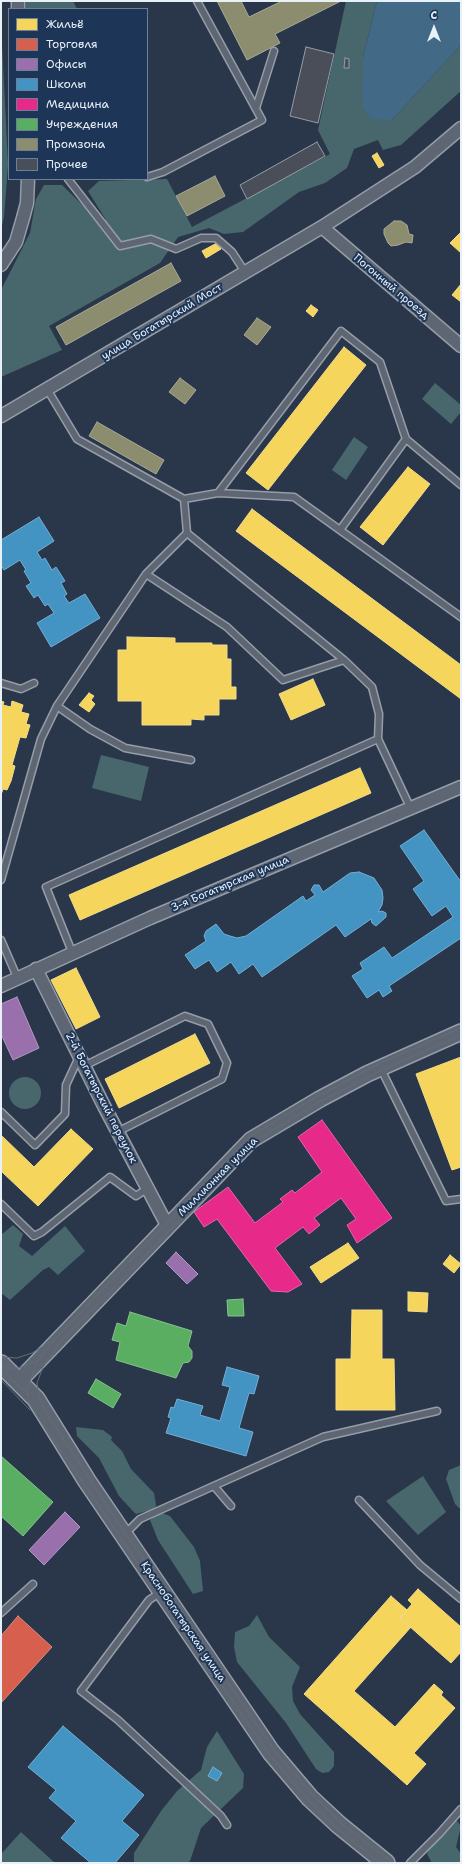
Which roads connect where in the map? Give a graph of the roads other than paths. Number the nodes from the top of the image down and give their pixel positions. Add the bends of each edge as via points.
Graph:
1 (197, 1) edge
2 (274, 51) dead end
3 (256, 108) junction
4 (461, 128) edge
5 (148, 177) edge
6 (28, 180) edge
7 (69, 180) edge
8 (322, 227) junction
9 (1, 265) edge
10 (245, 272) junction
11 (461, 346) edge
12 (48, 389) junction
13 (1, 416) edge
14 (406, 439) junction
15 (461, 485) edge
16 (218, 493) junction
17 (184, 499) junction
18 (340, 530) junction
19 (187, 533) junction
20 (146, 574) junction
21 (461, 617) edge
22 (344, 660) junction
23 (34, 682) dead end
24 (1, 683) edge
25 (57, 706) junction
26 (378, 739) junction
27 (191, 760) dead end
28 (461, 787) edge
29 (410, 808) junction
30 (1, 880) edge
31 (1, 940) edge
32 (72, 952) junction
33 (36, 969) junction
34 (17, 977) junction
35 (1, 986) edge
36 (461, 1032) edge
37 (82, 1061) junction
38 (380, 1067) junction
39 (1, 1112) edge
40 (117, 1132) junction
41 (148, 1188) junction
42 (461, 1199) edge
43 (1, 1204) edge
44 (168, 1227) junction
45 (1, 1364) edge
46 (18, 1381) junction
47 (437, 1411) dead end
48 (214, 1486) junction
49 (359, 1500) dead end
50 (231, 1506) dead end
51 (124, 1536) junction
52 (33, 1584) dead end
53 (162, 1591) junction
54 (461, 1599) edge
55 (1, 1613) edge
56 (461, 1809) edge
57 (227, 1826) dead end
58 (386, 1863) edge
59 (410, 1863) edge

1 - 3 lane
2 - 3 lane
3 - 5 lane via 262,120 163,172
4 - 8 street, улица Богатырский Мост via 415,167
6 - 9 street via 24,218 16,242
7 - 10 lane via 120,246 151,239 176,249 201,238 216,238 232,252
8 - 10 street, улица Богатырский Мост
8 - 11 street, Погонный проезд
10 - 12 street, улица Богатырский Мост
12 - 13 street, улица Богатырский Мост
12 - 17 lane via 77,439
14 - 15 lane
14 - 16 lane via 380,362 341,331
14 - 18 lane
16 - 17 lane
16 - 18 lane via 294,497
17 - 19 lane
18 - 21 lane
19 - 20 lane
19 - 22 lane
20 - 22 lane via 227,627 284,680
20 - 25 lane
22 - 26 lane via 372,687 379,714
23 - 24 lane via 21,689
25 - 27 lane via 90,729 125,748
25 - 30 lane via 41,739
26 - 29 lane
26 - 32 lane via 46,887
28 - 29 street, 3-я Богатырская улица
29 - 32 street, 3-я Богатырская улица
31 - 34 lane
32 - 33 street, 3-я Богатырская улица
33 - 34 street, 3-я Богатырская улица
33 - 37 street, 2-й Богатырский переулок
34 - 35 street, 3-я Богатырская улица
36 - 38 street, Миллионная улица
37 - 39 lane via 66,1085 65,1114 36,1145
37 - 40 street, 2-й Богатырский переулок
37 - 40 lane via 185,1016 208,1024 227,1063 222,1079
38 - 42 lane via 446,1201
38 - 44 street, Миллионная улица via 251,1140
40 - 41 street, 2-й Богатырский переулок
41 - 43 lane via 136,1196 110,1177 34,1236
41 - 44 street, 2-й Богатырский переулок
44 - 46 street, Миллионная улица
45 - 46 main road, Краснобогатырская улица
46 - 51 main road, Краснобогатырская улица via 36,1399
47 - 48 lane via 323,1437
48 - 50 lane
48 - 51 lane via 140,1519
49 - 54 lane via 420,1565
51 - 53 main road, Краснобогатырская улица
52 - 55 lane
53 - 57 lane via 149,1600 81,1691 118,1720 221,1816
53 - 58 main road, Краснобогатырская улица via 272,1752 310,1798 338,1826
56 - 59 lane

